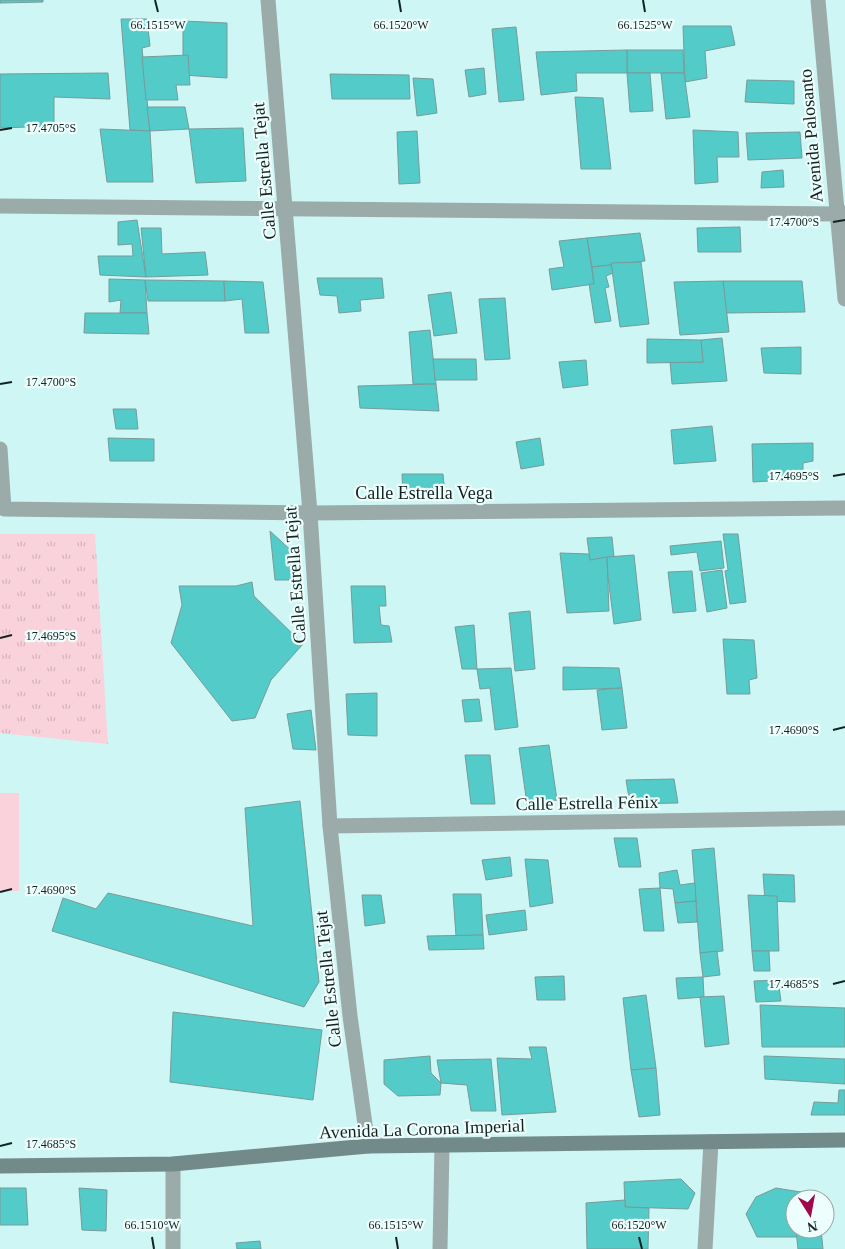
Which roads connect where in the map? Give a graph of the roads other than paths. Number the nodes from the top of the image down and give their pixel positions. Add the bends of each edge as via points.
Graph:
1 (268, 0) edge
2 (818, 0) edge
3 (0, 206) edge
4 (286, 209) junction
5 (841, 214) edge
6 (845, 299) edge
7 (0, 449) edge
8 (845, 508) edge
9 (310, 512) junction
10 (845, 818) edge
11 (330, 826) junction
12 (845, 1140) edge
13 (711, 1142) junction
14 (442, 1145) junction
15 (368, 1146) junction
16 (173, 1164) junction
17 (0, 1166) edge
18 (173, 1249) edge
19 (440, 1249) edge
20 (705, 1249) edge

1 - 4 street, Calle Estrella Tejat
2 - 5 street, Avenida Palosanto
3 - 4 street
4 - 5 street
4 - 9 street, Calle Estrella Tejat
5 - 6 street, Avenida Palosanto
7 - 9 street, Calle Estrella Vega via 4,509
8 - 9 street, Calle Estrella Vega
9 - 11 street, Calle Estrella Tejat
10 - 11 street, Calle Estrella Fénix
11 - 15 street, Calle Estrella Tejat via 350,1016
12 - 13 street, Avenida La Corona Imperial
13 - 14 street, Avenida La Corona Imperial
13 - 20 street
14 - 15 street, Avenida La Corona Imperial
14 - 19 street
15 - 16 street, Avenida La Corona Imperial
16 - 17 street, Avenida La Corona Imperial
16 - 18 street

